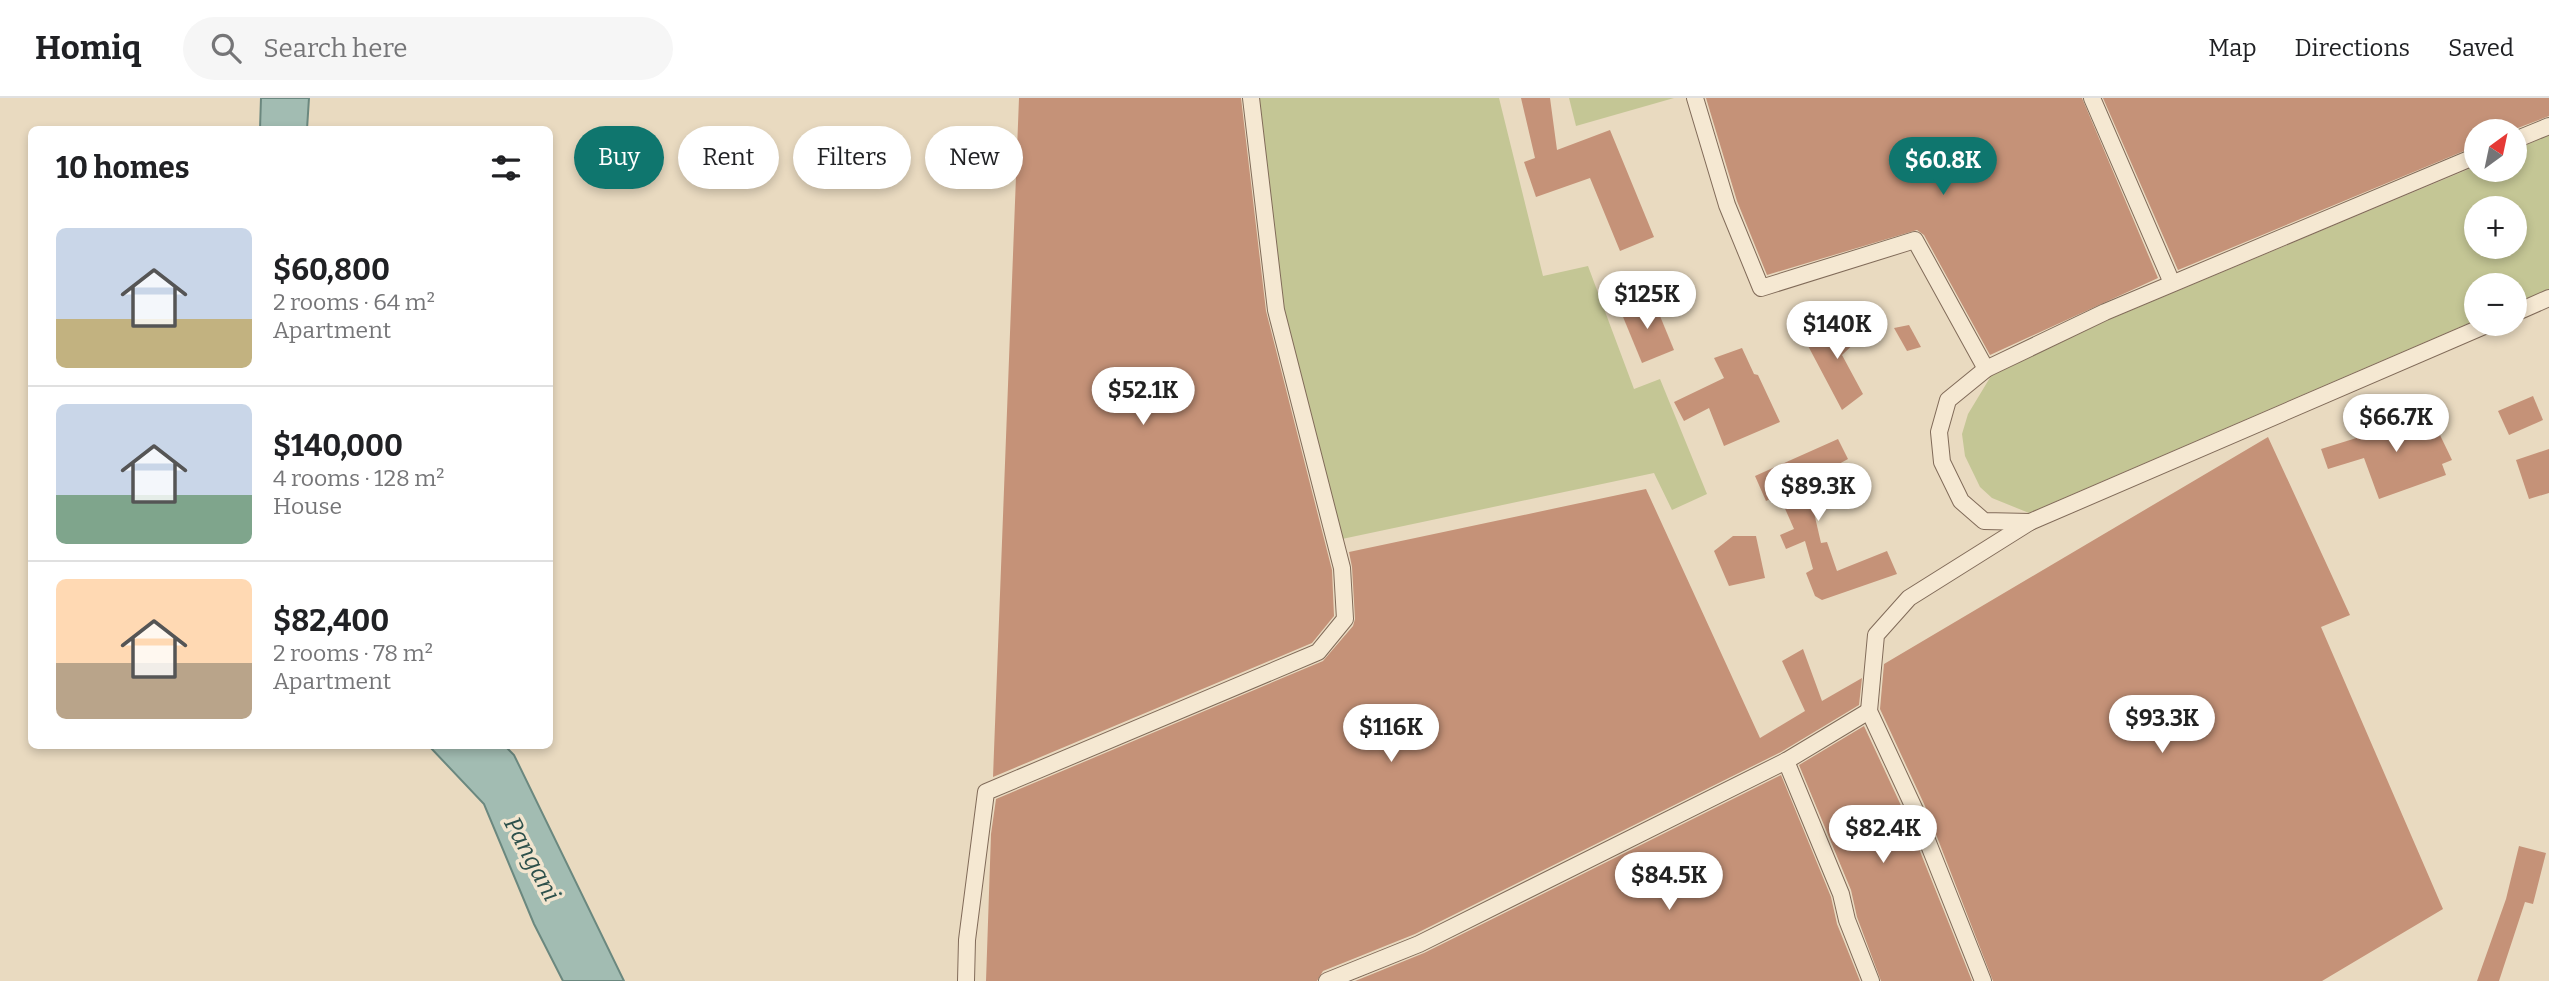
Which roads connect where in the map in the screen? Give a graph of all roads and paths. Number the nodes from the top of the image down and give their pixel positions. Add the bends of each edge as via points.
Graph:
1 (1251, 98) edge
2 (1695, 98) edge
3 (2092, 98) edge
4 (2549, 126) edge
5 (2527, 135) edge
6 (2464, 161) edge
7 (2172, 283) junction
8 (2549, 298) edge
9 (2527, 308) edge
10 (2464, 335) edge
11 (1986, 369) junction
12 (2030, 522) junction
13 (1869, 711) junction
14 (1786, 761) junction
15 (966, 981) edge
16 (1327, 981) edge
17 (1871, 981) edge
18 (1983, 981) edge

1 - 15 street via 1276,310 1342,568 1345,619 1318,652 986,792
2 - 11 street via 1727,205 1761,288 1916,240
3 - 7 street
4 - 5 street
6 - 7 street
7 - 11 street
8 - 9 street
10 - 12 street
11 - 12 street via 1948,400 1939,432 1942,462 1961,501 1984,521
12 - 13 street via 1909,598 1875,635
13 - 14 street
13 - 18 street via 1915,810
14 - 16 street via 1419,944
14 - 17 street

